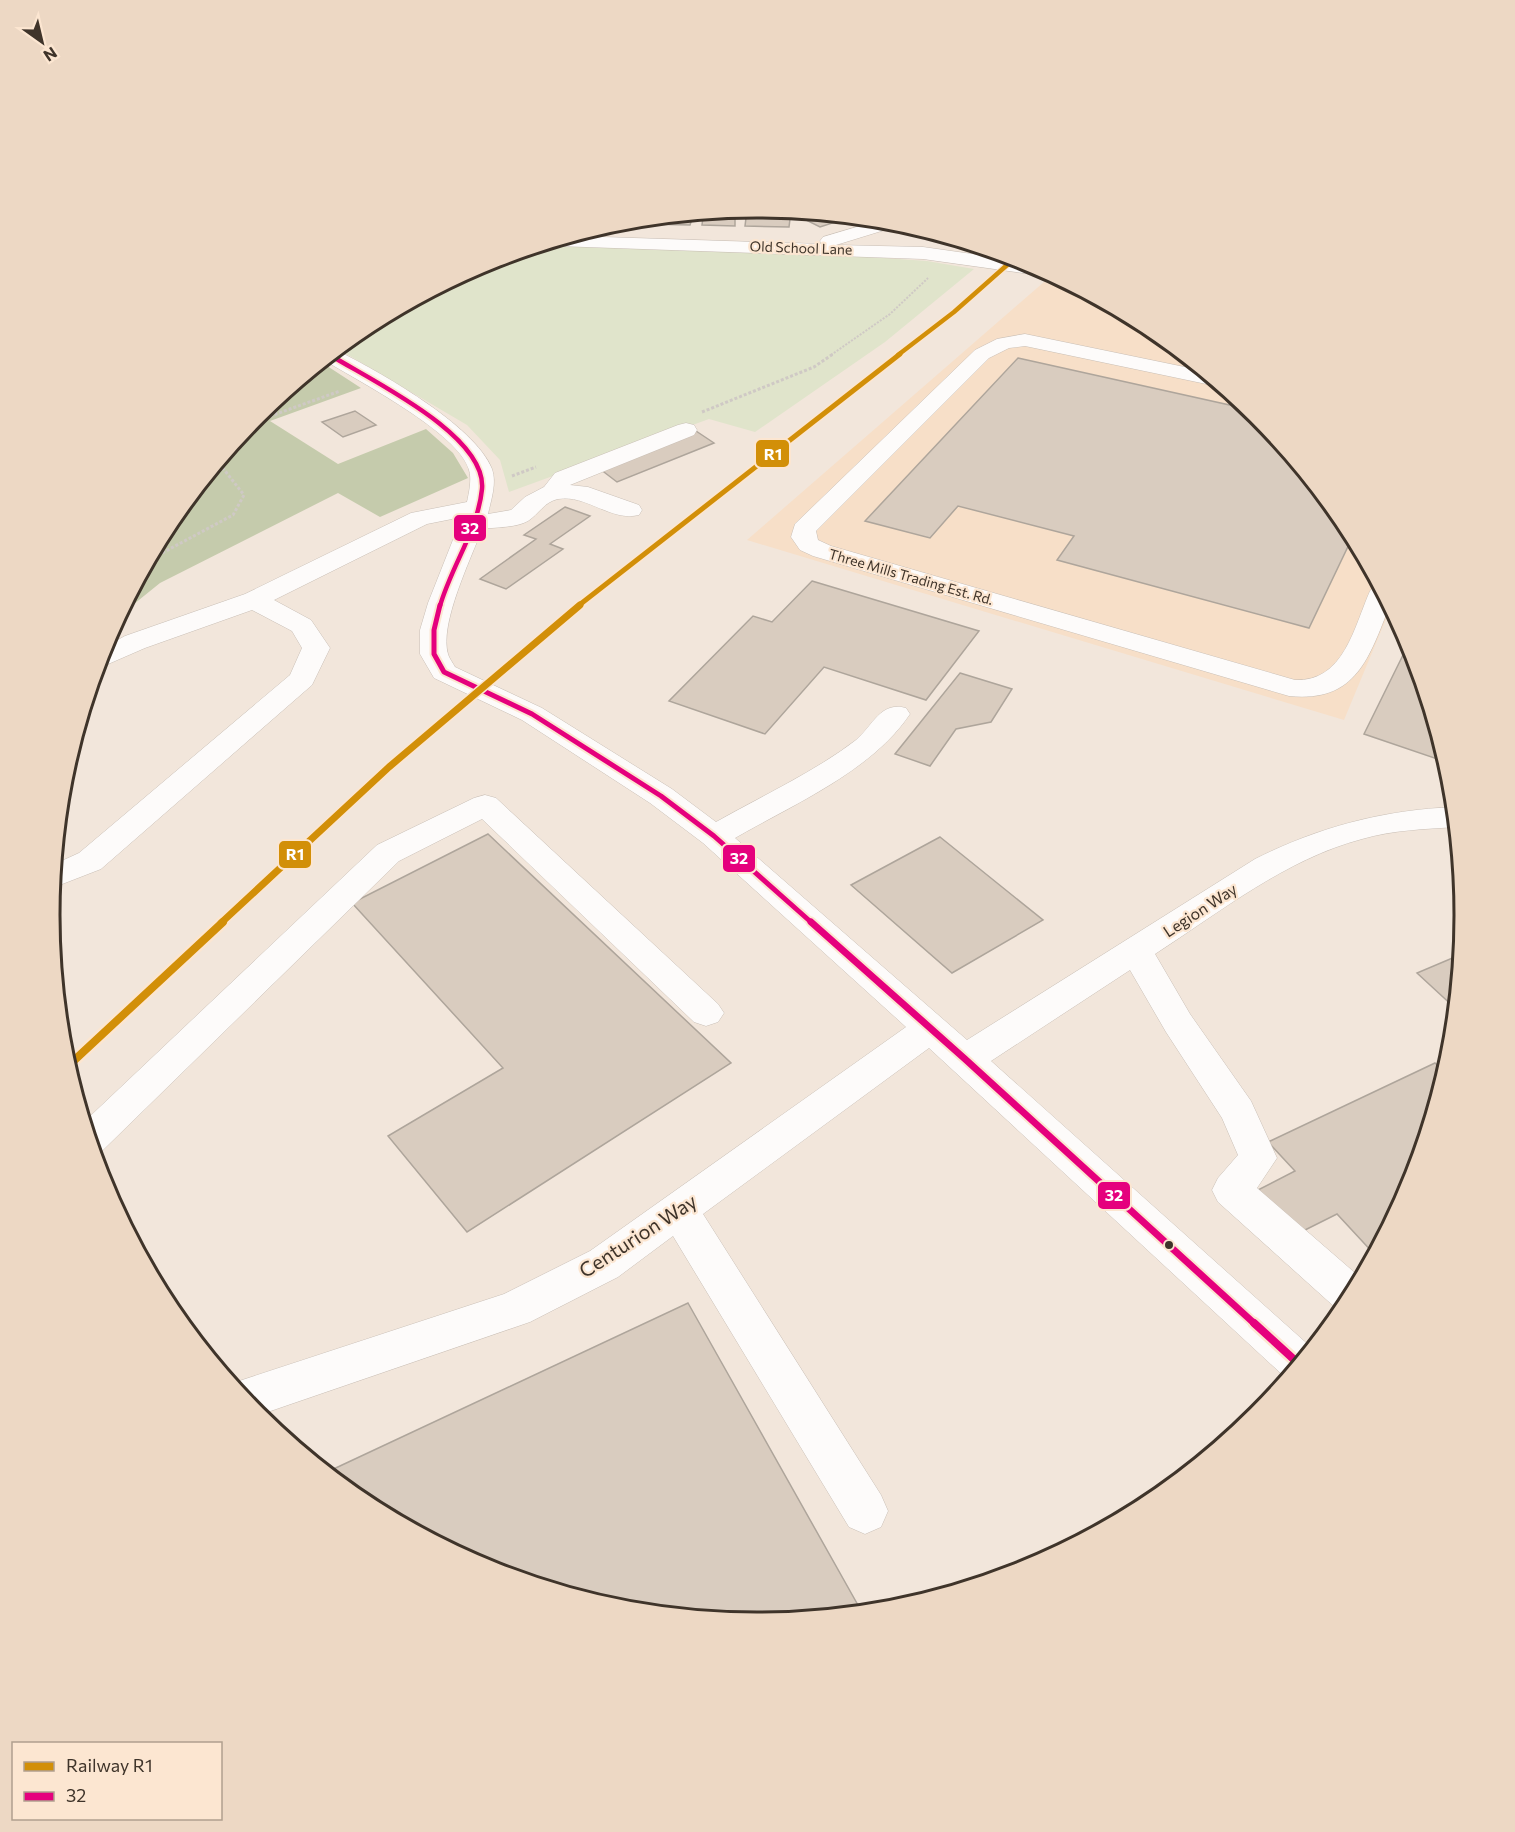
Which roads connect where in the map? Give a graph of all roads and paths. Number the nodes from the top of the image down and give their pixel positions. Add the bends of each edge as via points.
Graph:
1 (868, 227) edge
2 (889, 231) edge
3 (579, 242) edge
4 (806, 248) junction
5 (923, 253) junction
6 (956, 256) junction
7 (1001, 263) edge
8 (337, 360) edge
9 (1198, 376) edge
10 (370, 381) junction
11 (272, 416) edge
12 (690, 422) joint
13 (535, 467) dead end
14 (223, 468) edge
15 (552, 492) junction
16 (477, 506) junction
17 (630, 510) dead end
18 (162, 553) edge
19 (255, 600) junction
20 (1379, 600) edge
21 (111, 654) edge
22 (896, 714) dead end
23 (1448, 817) edge
24 (714, 836) junction
25 (61, 874) edge
26 (1136, 950) junction
27 (706, 1013) dead end
28 (930, 1029) junction
29 (965, 1059) junction
30 (95, 1134) edge
31 (679, 1211) junction
32 (1346, 1291) edge
33 (1295, 1360) edge
34 (253, 1397) edge
35 (865, 1511) dead end

1 - 4 street
2 - 5 street
3 - 4 street, Old School Lane
4 - 5 street, Old School Lane
5 - 6 street, Old School Lane
6 - 7 street, Old School Lane
6 - 12 path via 890,314 814,368
8 - 10 street
9 - 20 street, Three Mills Trading Est. Rd. via 1025,340 1004,343 982,354 804,529 803,537 822,551 1280,686 1306,690 1339,678
10 - 11 path
10 - 16 street via 432,418 463,444 480,469
12 - 15 street via 563,478
13 - 16 path
14 - 18 path via 244,495 233,515
15 - 16 street via 533,502 519,516
15 - 17 street via 580,492
16 - 19 street via 420,518
16 - 24 street via 448,582 435,631 434,657 438,666 532,714 661,796
19 - 21 street
19 - 25 street via 302,626 316,648 302,679 90,861
22 - 24 street via 867,746
23 - 26 street, Legion Way via 1346,831 1304,846
24 - 28 street
26 - 29 street, Legion Way
26 - 32 street via 1178,1023 1238,1112 1258,1158 1232,1190
27 - 30 street via 485,806 388,853
28 - 29 street
28 - 31 street, Centurion Way
29 - 33 street
31 - 34 street, Centurion Way via 604,1264 515,1309
31 - 35 street

